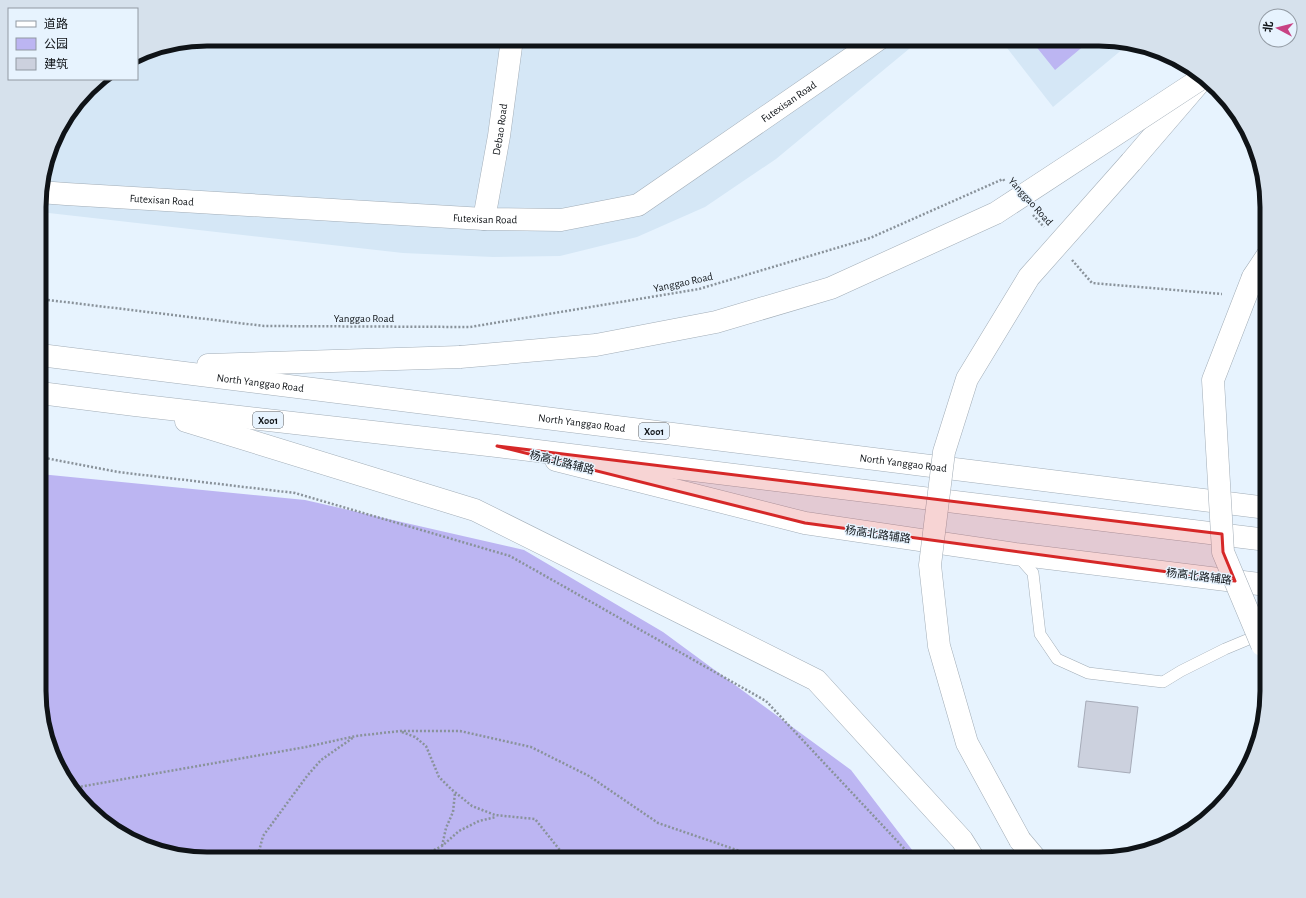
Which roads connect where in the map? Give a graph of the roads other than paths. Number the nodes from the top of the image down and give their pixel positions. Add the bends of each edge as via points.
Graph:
1 (511, 46) edge
2 (868, 46) edge
3 (1199, 81) edge
4 (1200, 82) edge
5 (46, 193) edge
6 (484, 219) junction
7 (1260, 266) edge
8 (46, 356) edge
9 (139, 367) junction
10 (46, 394) edge
11 (135, 405) junction
12 (497, 446) junction
13 (1260, 507) edge
14 (1260, 539) edge
15 (1015, 554) junction
16 (1260, 584) edge
17 (1260, 633) edge
18 (1260, 645) edge
19 (970, 852) edge
20 (1030, 852) edge

1 - 6 main road, Debao Road
2 - 6 main road, Futexisan Road via 638,204 561,220
3 - 9 main road, bridge via 996,213 831,288 716,322 596,346 460,357
4 - 20 main road, bridge via 1029,277 967,379 944,452 930,564 938,646 968,743 1020,840
5 - 6 main road, Futexisan Road
7 - 17 main road, bridge via 1253,277 1213,380 1223,552
8 - 9 main road, North Yanggao Road / X001
9 - 13 main road, North Yanggao Road / X001
10 - 11 main road, X001
11 - 12 main road, X001
11 - 19 main road via 475,510 816,680 962,840
12 - 14 main road, X001
12 - 15 main road, 杨高北路辅路 / X001 via 805,523
15 - 16 main road, 杨高北路辅路 / X001
15 - 18 lane via 1033,573 1040,634 1056,659 1088,673 1163,682 1213,656

